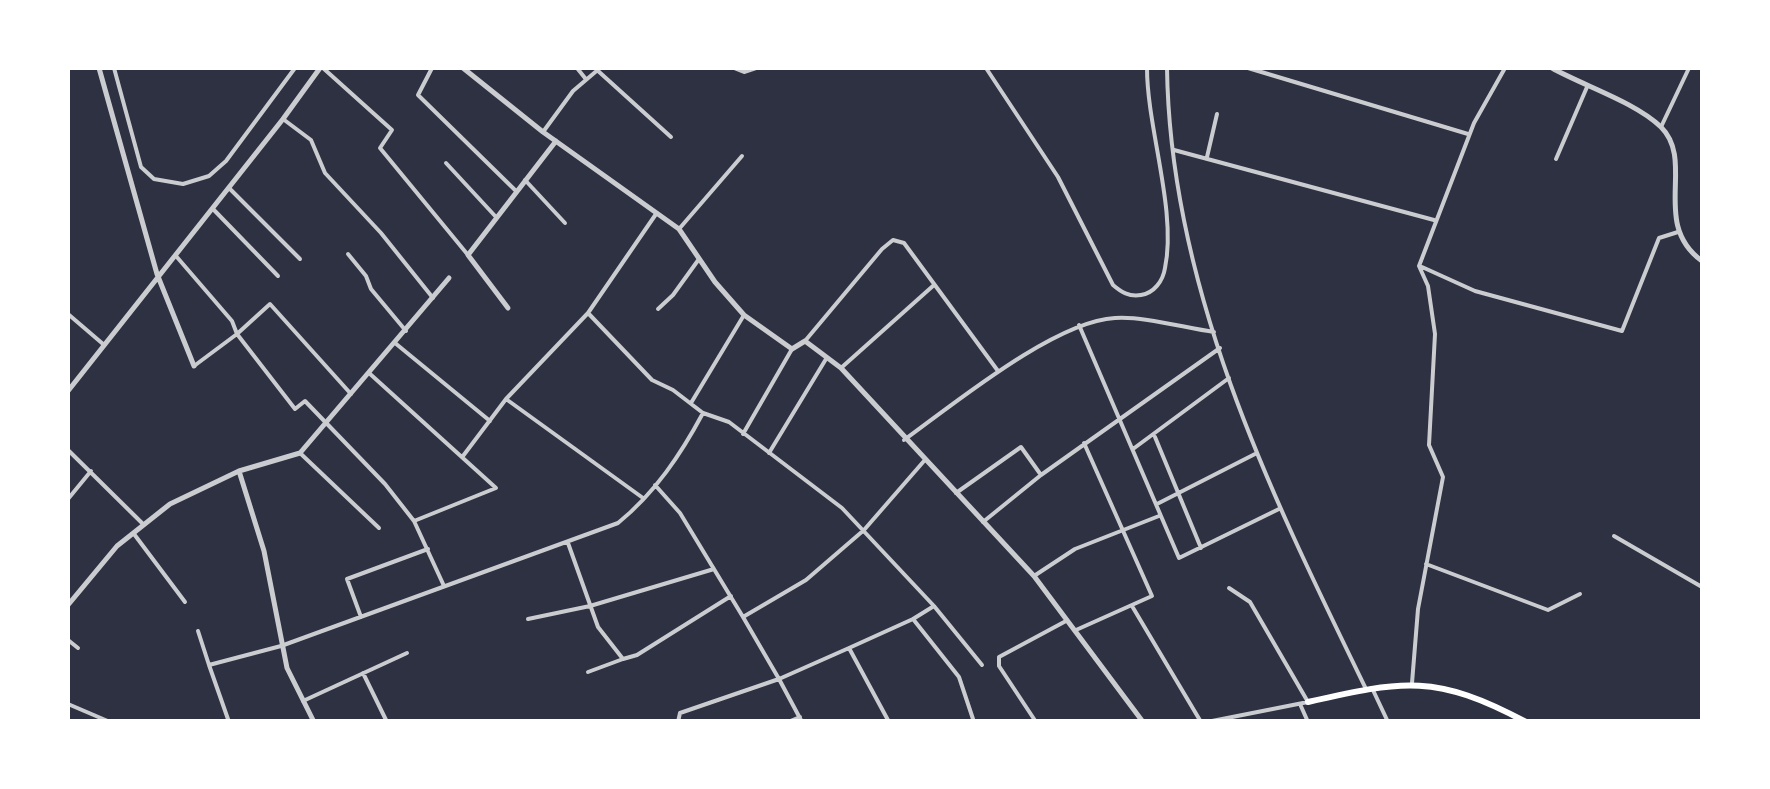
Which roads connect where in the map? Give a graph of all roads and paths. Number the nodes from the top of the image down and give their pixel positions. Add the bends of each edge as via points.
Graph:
1 (99, 68) edge
2 (114, 68) edge
3 (295, 68) edge
4 (321, 68) edge
5 (432, 68) edge
6 (463, 68) edge
7 (577, 68) edge
8 (734, 68) edge
9 (756, 68) edge
10 (986, 68) edge
11 (1147, 68) edge
12 (1167, 68) edge
13 (1248, 68) edge
14 (1506, 68) edge
15 (1552, 68) edge
16 (1689, 68) edge
17 (599, 69) edge
18 (585, 78) junction
19 (1587, 87) junction
20 (1218, 114) dead end
21 (283, 119) junction
22 (1661, 127) junction
23 (542, 132) junction
24 (1470, 135) junction
25 (670, 137) dead end
26 (556, 141) junction
27 (1174, 150) junction
28 (742, 156) dead end
29 (1208, 157) junction
30 (1556, 159) dead end
31 (446, 162) dead end
32 (525, 180) junction
33 (229, 188) junction
34 (516, 191) junction
35 (213, 208) junction
36 (656, 214) junction
37 (496, 217) junction
38 (1434, 220) junction
39 (565, 223) dead end
40 (678, 229) junction
41 (1678, 232) junction
42 (348, 254) dead end
43 (468, 254) junction
44 (175, 255) junction
45 (699, 258) junction
46 (300, 259) dead end
47 (1702, 261) edge
48 (1419, 266) junction
49 (157, 274) junction
50 (278, 276) dead end
51 (448, 278) dead end
52 (934, 285) junction
53 (432, 298) junction
54 (508, 308) dead end
55 (658, 309) dead end
56 (68, 314) edge
57 (588, 314) junction
58 (744, 315) junction
59 (1078, 326) junction
60 (406, 331) junction
61 (1214, 332) junction
62 (238, 334) junction
63 (805, 341) junction
64 (395, 343) junction
65 (104, 344) junction
66 (1220, 348) junction
67 (792, 349) junction
68 (827, 357) junction
69 (194, 366) joint
70 (841, 368) junction
71 (998, 372) junction
72 (369, 373) junction
73 (1229, 378) junction
74 (68, 388) edge
75 (351, 394) junction
76 (506, 399) junction
77 (691, 403) junction
78 (704, 413) junction
79 (1119, 419) junction
80 (490, 420) junction
81 (326, 424) junction
82 (743, 434) junction
83 (1155, 436) junction
84 (904, 440) junction
85 (1084, 444) junction
86 (68, 450) edge
87 (1134, 450) junction
88 (300, 453) junction
89 (769, 453) junction
90 (1256, 453) junction
91 (463, 456) junction
92 (924, 461) junction
93 (92, 471) junction
94 (239, 471) junction
95 (1041, 475) junction
96 (655, 486) junction
97 (956, 493) junction
98 (1180, 493) junction
99 (643, 498) junction
100 (68, 500) edge
101 (1157, 504) junction
102 (1279, 509) junction
103 (1161, 516) junction
104 (414, 521) junction
105 (984, 522) junction
106 (142, 523) junction
107 (379, 528) dead end
108 (864, 530) junction
109 (1123, 531) junction
110 (132, 532) junction
111 (1614, 536) dead end
112 (568, 541) junction
113 (1201, 548) junction
114 (428, 549) junction
115 (1426, 564) junction
116 (714, 569) junction
117 (1034, 576) junction
118 (444, 586) junction
119 (1702, 587) edge
120 (1229, 588) dead end
121 (1580, 594) dead end
122 (731, 596) junction
123 (185, 602) dead end
124 (68, 604) edge
125 (590, 606) junction
126 (934, 606) junction
127 (1132, 606) junction
128 (361, 617) junction
129 (742, 617) junction
130 (913, 618) junction
131 (528, 619) dead end
132 (1066, 621) junction
133 (198, 631) dead end
134 (1074, 631) junction
135 (68, 640) edge
136 (281, 646) junction
137 (78, 648) dead end
138 (849, 648) junction
139 (407, 653) dead end
140 (624, 659) junction
141 (209, 665) junction
142 (982, 665) dead end
143 (588, 672) dead end
144 (364, 673) junction
145 (779, 679) junction
146 (1412, 683) junction
147 (1369, 688) junction
148 (303, 701) junction
149 (1304, 703) junction
150 (68, 704) edge
151 (801, 720) edge
152 (110, 722) edge
153 (228, 722) edge
154 (314, 722) edge
155 (387, 722) edge
156 (678, 722) edge
157 (788, 722) edge
158 (889, 722) edge
159 (974, 722) edge
160 (1036, 722) edge
161 (1143, 722) edge
162 (1204, 722) edge
163 (1308, 722) edge
164 (1388, 722) edge
165 (1526, 722) edge

1 - 49 street
2 - 3 street via 141,167 154,179 183,184 226,161
4 - 21 street
4 - 43 street via 392,130 380,148
5 - 34 street via 418,95
6 - 23 street
7 - 18 street
8 - 9 street
10 - 11 street via 1058,177 1113,285 1136,296 1158,285 1166,265
12 - 27 street
13 - 24 street
14 - 24 street
15 - 19 street
16 - 22 street
17 - 18 street
17 - 25 street
18 - 23 street
19 - 22 street
19 - 30 street
20 - 29 street
21 - 33 street
21 - 53 street via 310,140 325,173
22 - 41 street via 1675,148
23 - 26 street
24 - 38 street
26 - 32 street
26 - 36 street
27 - 29 street
27 - 61 street via 1187,246
28 - 40 street
29 - 38 street
31 - 37 street
32 - 34 street
32 - 39 street
33 - 35 street
33 - 46 street
34 - 37 street
35 - 44 street
35 - 50 street
36 - 40 street
36 - 57 street
37 - 43 street
38 - 48 street
40 - 45 street
41 - 47 street
41 - 48 street via 1660,238 1622,331 1475,291
42 - 60 street
43 - 54 street
44 - 49 street
44 - 62 street
45 - 55 street
45 - 58 street
48 - 115 street via 1435,334 1430,445 1443,477
49 - 65 street
49 - 69 street
51 - 53 street
52 - 63 street via 904,243 894,240
52 - 70 street
52 - 71 street
53 - 60 street
56 - 65 street
57 - 76 street
57 - 77 street via 652,380
58 - 67 street
58 - 77 street
59 - 61 street via 1116,317
59 - 71 street
59 - 79 street
60 - 64 street
61 - 66 street
62 - 69 street
62 - 75 street via 270,304
62 - 81 street via 295,409 305,401
63 - 67 street
63 - 68 street
64 - 72 street
64 - 80 street
65 - 74 street
66 - 73 street
66 - 79 street
67 - 82 street
68 - 70 street
68 - 89 street
70 - 84 street
71 - 84 street
72 - 75 street
72 - 91 street
73 - 83 street
73 - 90 street
75 - 81 street
76 - 80 street
76 - 99 street
77 - 78 street
78 - 82 street
78 - 96 street
79 - 85 street
79 - 87 street
80 - 91 street
81 - 88 street
81 - 104 street
82 - 89 street
83 - 87 street
83 - 98 street
84 - 92 street
85 - 95 street
85 - 109 street
86 - 93 street
87 - 101 street
88 - 94 street
88 - 107 street
89 - 108 street
90 - 98 street
90 - 102 street
91 - 104 street via 496,488
92 - 97 street
92 - 108 street
93 - 100 street
93 - 106 street
94 - 106 street
94 - 136 street via 264,551
95 - 97 street via 1021,446
95 - 105 street
96 - 99 street
96 - 116 street
97 - 105 street
98 - 101 street
98 - 113 street
99 - 112 street via 618,523
101 - 103 street
102 - 113 street
102 - 147 street
103 - 109 street
103 - 113 street via 1179,558
104 - 114 street
105 - 117 street
106 - 110 street
108 - 126 street
108 - 129 street via 806,580
109 - 117 street via 1075,549
109 - 127 street via 1152,596
110 - 123 street
110 - 124 street
111 - 119 street
112 - 118 street
112 - 125 street
114 - 118 street
114 - 128 street via 347,579
115 - 121 street via 1548,610
115 - 146 street
116 - 122 street
116 - 125 street
117 - 132 street
118 - 128 street
120 - 149 street via 1250,602
122 - 129 street
122 - 140 street
125 - 131 street
125 - 140 street
126 - 130 street
126 - 142 street
127 - 134 street
127 - 162 street
128 - 136 street
129 - 145 street
130 - 138 street
130 - 159 street via 958,677
132 - 134 street
132 - 160 street via 1000,657 998,666
133 - 141 street
134 - 161 street
135 - 137 street
136 - 141 street
136 - 148 street
138 - 145 street
138 - 158 street
139 - 144 street
140 - 143 street
141 - 153 street
144 - 148 street
144 - 155 street
145 - 151 street
145 - 156 street via 680,712
146 - 147 main road
146 - 165 main road via 1473,696
147 - 149 main road
147 - 164 street
148 - 154 street
149 - 162 street
149 - 163 street
150 - 152 street
151 - 157 street

